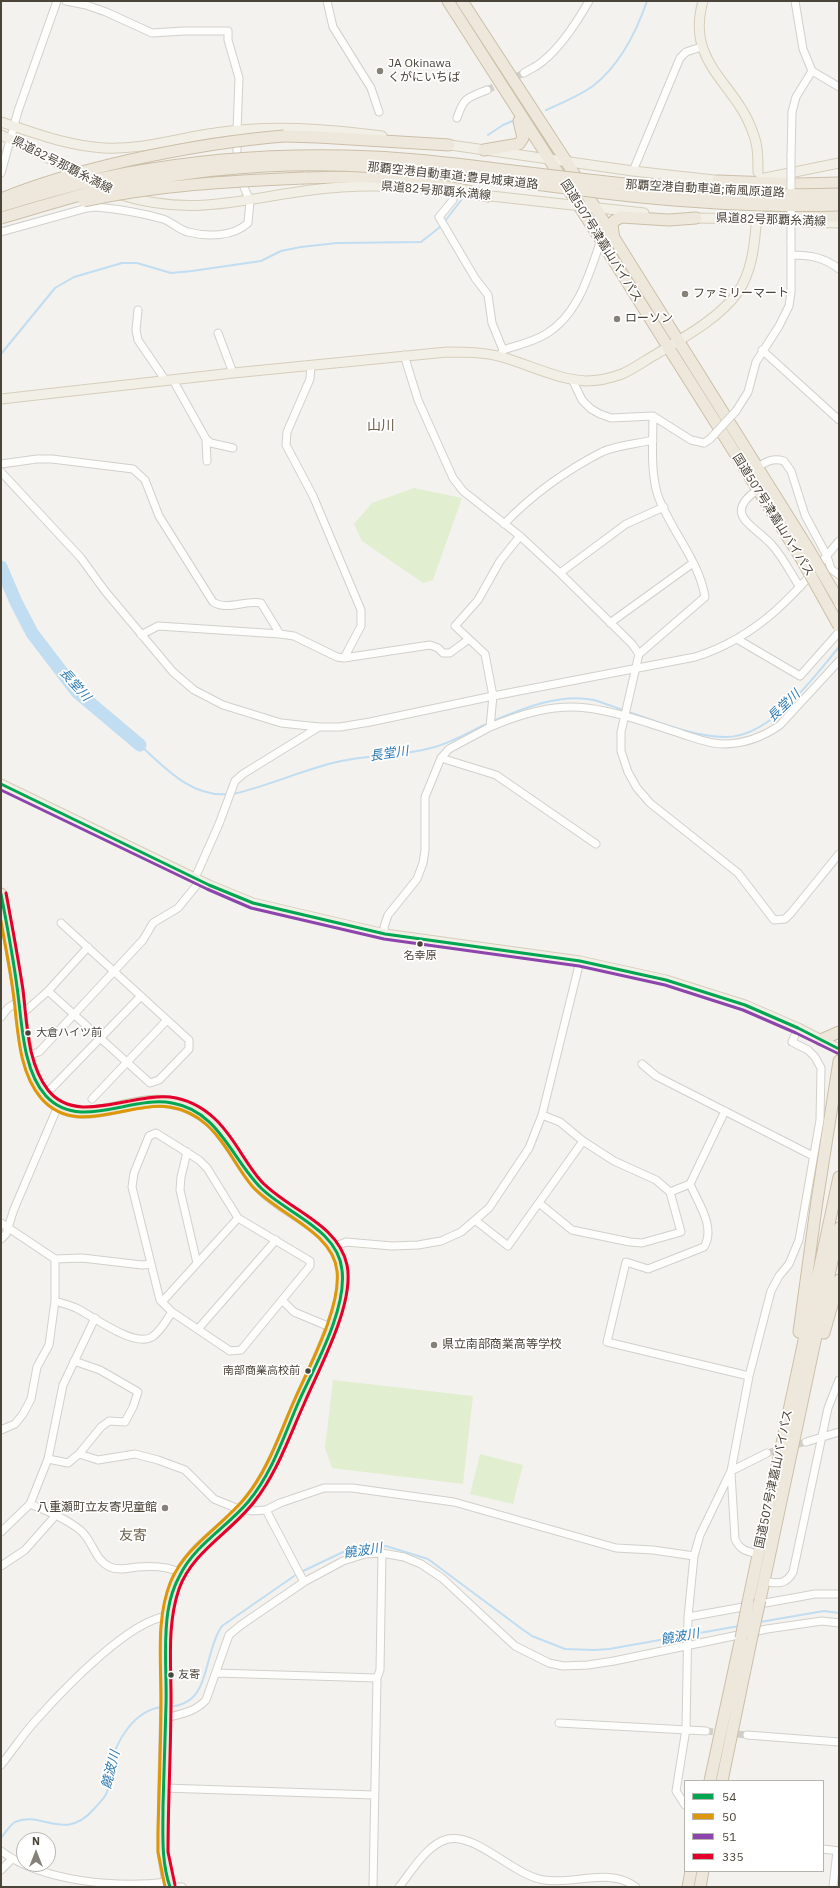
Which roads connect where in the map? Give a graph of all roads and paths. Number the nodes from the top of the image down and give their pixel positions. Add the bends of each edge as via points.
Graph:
1 (57, 1) edge
2 (66, 1) edge
3 (327, 1) edge
4 (448, 1) edge
5 (462, 1) edge
6 (589, 1) edge
7 (703, 1) edge
8 (795, 1) edge
9 (701, 46) junction
10 (812, 71) junction
11 (524, 73) tunnel mouth
12 (839, 87) edge
13 (487, 90) tunnel mouth
14 (514, 105) junction
15 (379, 112) dead end
16 (457, 118) dead end
17 (1, 122) edge
18 (14, 126) junction
19 (237, 131) junction
20 (1, 135) edge
21 (11, 139) junction
22 (449, 145) junction
23 (484, 150) junction
24 (549, 159) junction
25 (566, 162) junction
26 (839, 163) edge
27 (633, 171) junction
28 (758, 172) dead end
29 (1, 173) edge
30 (718, 181) junction
31 (839, 183) edge
32 (573, 184) junction
33 (453, 191) junction
34 (839, 194) edge
35 (488, 196) junction
36 (1, 199) edge
37 (250, 201) junction
38 (839, 205) edge
39 (1, 206) edge
40 (579, 206) junction
41 (594, 208) junction
42 (839, 216) edge
43 (1, 218) edge
44 (696, 218) junction
45 (765, 218) junction
46 (1, 222) edge
47 (839, 223) edge
48 (756, 226) dead end
49 (1, 232) edge
50 (601, 240) junction
51 (614, 240) junction
52 (791, 255) junction
53 (839, 269) edge
54 (138, 310) dead end
55 (218, 333) dead end
56 (678, 342) junction
57 (668, 348) junction
58 (762, 350) junction
59 (502, 353) junction
60 (404, 355) junction
61 (311, 365) junction
62 (233, 373) junction
63 (572, 379) junction
64 (169, 381) junction
65 (1, 399) edge
66 (652, 416) junction
67 (839, 420) edge
68 (206, 439) junction
69 (653, 440) junction
70 (233, 448) dead end
71 (207, 461) dead end
72 (1, 464) edge
73 (758, 467) junction
74 (1, 472) edge
75 (757, 490) junction
76 (664, 507) junction
77 (504, 524) junction
78 (520, 536) junction
79 (839, 541) edge
80 (827, 556) junction
81 (693, 563) junction
82 (560, 573) junction
83 (839, 576) edge
84 (800, 587) junction
85 (839, 601) edge
86 (610, 623) junction
87 (839, 626) edge
88 (839, 632) edge
89 (280, 634) junction
90 (141, 635) junction
91 (469, 639) junction
92 (737, 639) junction
93 (639, 654) junction
94 (344, 658) junction
95 (839, 661) edge
96 (636, 669) junction
97 (493, 696) junction
98 (625, 716) junction
99 (319, 727) junction
100 (490, 728) junction
101 (441, 758) junction
102 (1, 784) edge
103 (596, 844) dead end
104 (839, 854) edge
105 (198, 880) junction
106 (1, 894) edge
107 (61, 923) dead end
108 (385, 934) junction
109 (88, 947) junction
110 (580, 960) junction
111 (114, 971) junction
112 (48, 991) junction
113 (141, 996) junction
114 (19, 1001) junction
115 (74, 1014) junction
116 (21, 1015) junction
117 (1, 1017) edge
118 (168, 1020) junction
119 (798, 1028) junction
120 (839, 1032) edge
121 (100, 1039) junction
122 (820, 1040) junction
123 (839, 1050) edge
124 (28, 1055) junction
125 (839, 1061) edge
126 (126, 1063) junction
127 (642, 1064) dead end
128 (45, 1095) junction
129 (92, 1099) dead end
130 (58, 1106) junction
131 (725, 1111) junction
132 (542, 1114) junction
133 (583, 1141) junction
134 (187, 1152) junction
135 (813, 1156) junction
136 (839, 1178) edge
137 (690, 1184) junction
138 (670, 1192) junction
139 (539, 1203) junction
140 (238, 1218) junction
141 (475, 1220) junction
142 (1, 1223) edge
143 (9, 1228) junction
144 (839, 1228) edge
145 (1, 1239) edge
146 (276, 1240) junction
147 (334, 1247) junction
148 (55, 1259) junction
149 (197, 1263) junction
150 (151, 1264) junction
151 (839, 1280) edge
152 (55, 1301) junction
153 (283, 1301) junction
154 (162, 1302) junction
155 (172, 1312) junction
156 (95, 1318) junction
157 (330, 1327) junction
158 (198, 1329) junction
159 (74, 1362) junction
160 (749, 1376) junction
161 (839, 1380) edge
162 (1, 1430) edge
163 (839, 1432) edge
164 (789, 1433) junction
165 (823, 1437) junction
166 (806, 1442) tunnel mouth
167 (767, 1453) tunnel mouth
168 (79, 1454) junction
169 (48, 1459) junction
170 (731, 1471) junction
171 (30, 1504) junction
172 (242, 1509) junction
173 (266, 1510) junction
174 (56, 1515) junction
175 (1, 1532) edge
176 (382, 1553) junction
177 (757, 1554) junction
178 (694, 1556) junction
179 (1, 1566) edge
180 (180, 1573) junction
181 (303, 1580) junction
182 (764, 1581) junction
183 (839, 1594) edge
184 (168, 1616) junction
185 (688, 1617) junction
186 (839, 1623) edge
187 (688, 1645) junction
188 (216, 1673) junction
189 (376, 1678) junction
190 (166, 1716) junction
191 (558, 1723) dead end
192 (686, 1729) junction
193 (706, 1731) tunnel mouth
194 (747, 1735) tunnel mouth
195 (839, 1742) edge
196 (1, 1766) edge
197 (710, 1780) edge
198 (722, 1780) edge
199 (164, 1788) junction
200 (374, 1795) junction
201 (684, 1804) edge
202 (824, 1849) edge
203 (2, 1851) edge
204 (838, 1851) edge
205 (12, 1859) junction
206 (1, 1870) edge
207 (691, 1872) edge
208 (703, 1872) edge
209 (169, 1885) edge
210 (182, 1887) edge
211 (373, 1887) edge
212 (399, 1887) edge
213 (636, 1887) edge
214 (688, 1887) edge
215 (700, 1887) edge
216 (833, 1887) edge

1 - 18 street
2 - 19 street via 106,12 152,32 228,31 228,40 239,78
3 - 15 street via 333,27 371,88
4 - 14 highway, 国道507号津嘉山バイパス
5 - 25 highway, 国道507号津嘉山バイパス
6 - 11 street via 554,51 543,62
7 - 9 main road via 700,17
8 - 10 street via 802,45
9 - 27 street via 686,52 680,58
9 - 28 main road via 717,77 750,124 757,148
10 - 12 street
10 - 52 street, bridge via 796,97 792,112
13 - 16 street via 463,102
14 - 23 highway via 523,132 522,141 512,146
14 - 24 highway, 国道507号津嘉山バイパス
17 - 18 main road, 県道82号那覇糸満線
18 - 19 main road, 県道82号那覇糸満線 via 58,141 104,148 140,146
18 - 21 street
19 - 22 main road, 県道82号那覇糸満線 via 318,129
19 - 37 street via 237,171
20 - 21 main road, 県道82号那覇糸満線
21 - 29 street
21 - 37 main road, 県道82号那覇糸満線 via 94,184 141,201 184,206
22 - 23 main road, 県道82号那覇糸満線
22 - 36 highway, bridge via 284,136 227,141 134,159 59,178
23 - 24 main road, 県道82号那覇糸満線
24 - 25 main road, 県道82号那覇糸満線
24 - 40 highway, 国道507号津嘉山バイパス
25 - 27 main road, 県道82号那覇糸満線
25 - 41 highway, 国道507号津嘉山バイパス
26 - 30 main road, 県道82号那覇糸満線 via 777,177
27 - 30 main road, 県道82号那覇糸満線
30 - 31 highway
32 - 34 highway, 那覇空港自動車道;南風原道路, bridge via 750,194
32 - 38 highway, 那覇空港自動車道;南風原道路, bridge via 705,202
32 - 39 highway, 那覇空港自動車道;豊見城東道路, bridge via 376,157 252,157 127,173
32 - 43 highway, 那覇空港自動車道;豊見城東道路, bridge via 376,166 254,167 201,172 117,186
33 - 35 main road, 県道82号那覇糸満線
33 - 37 main road, 県道82号那覇糸満線 via 397,186 344,186
33 - 59 street via 453,200 439,217 488,295 492,323
35 - 40 main road, 県道82号那覇糸満線
35 - 46 highway, bridge via 448,186 371,177 227,181 163,187 86,201
37 - 49 street via 248,223 243,228 213,235 188,232 164,220 96,207
40 - 41 main road, 県道82号那覇糸満線
40 - 50 highway, 国道507号津嘉山バイパス
41 - 44 main road, 県道82号那覇糸満線
41 - 51 highway, 国道507号津嘉山バイパス
42 - 45 highway
44 - 45 main road, 県道82号那覇糸満線
44 - 51 highway via 669,220 621,217 612,225
45 - 47 main road, 県道82号那覇糸満線
48 - 56 main road, 県道82号那覇糸満線 via 748,270 737,293 720,311
50 - 57 highway, 国道507号津嘉山バイパス
50 - 59 street via 586,284 565,318 547,334
51 - 56 highway, 国道507号津嘉山バイパス
52 - 53 street via 809,255 825,260
52 - 58 street via 789,306
54 - 64 street via 138,340
55 - 62 street
56 - 57 main road, 県道82号那覇糸満線
56 - 73 highway, 国道507号津嘉山バイパス
57 - 63 main road, 県道82号那覇糸満線 via 621,374 596,380
57 - 75 highway, 国道507号津嘉山バイパス
58 - 66 street, bridge via 753,370 748,392 736,412 704,443 691,440
58 - 67 street
59 - 60 main road, 県道82号那覇糸満線
59 - 63 main road, 県道82号那覇糸満線 via 556,376
60 - 61 main road, 県道82号那覇糸満線
60 - 77 street via 418,400 453,478 463,492
61 - 62 main road, 県道82号那覇糸満線
61 - 94 street via 310,378 287,432 286,445 313,496 361,610 361,626
62 - 64 main road, 県道82号那覇糸満線
63 - 66 street via 582,400 600,414 611,418
64 - 65 main road, 県道82号那覇糸満線
64 - 68 street
66 - 69 street
68 - 70 street via 211,443
68 - 71 street
69 - 76 street via 653,472 658,496
69 - 77 street via 604,452 573,470 522,506
72 - 89 street via 52,459 133,470 145,480 159,516 214,602 220,606 261,603
73 - 80 street via 767,461 784,461 791,471 805,515
73 - 85 highway, 国道507号津嘉山バイパス, bridge
74 - 90 street via 81,558
75 - 84 street via 742,504 743,518 772,546
75 - 87 highway, 国道507号津嘉山バイパス, bridge via 801,558
76 - 81 street
76 - 82 street via 626,524
77 - 78 street
78 - 82 street
78 - 91 street via 500,561 478,600 455,626
79 - 80 street
80 - 83 street via 831,568
80 - 84 street
81 - 86 street
81 - 93 street via 705,597
82 - 86 street
84 - 92 street via 784,605
86 - 93 street
88 - 92 street via 800,676
89 - 90 street via 158,626
89 - 94 street via 294,636
90 - 99 street via 173,672 194,690 223,705 281,724
91 - 94 street via 450,653 443,653 430,645
91 - 97 street via 485,654
92 - 96 street via 696,657
93 - 96 street
95 - 98 street via 780,725 746,742 722,744 704,741
96 - 97 street
96 - 98 street
97 - 99 street via 370,722 340,727
97 - 100 street
98 - 100 street via 587,708 549,708 516,716
98 - 104 street via 621,732 621,751 637,788 650,803 738,873 774,920 785,919 791,913
99 - 105 street via 235,781
100 - 101 street via 449,748
101 - 103 street via 496,775
101 - 108 street via 425,797 426,850 423,863 417,879 388,915 384,927
102 - 105 main road
105 - 108 main road via 253,903
105 - 111 street via 186,900 153,923 143,940
106 - 114 highway
107 - 109 street
108 - 110 main road
109 - 111 street
109 - 112 street
110 - 119 main road via 704,991
110 - 132 street
111 - 113 street
111 - 115 street
112 - 115 street
112 - 116 street
113 - 118 street
113 - 121 street
114 - 116 highway
114 - 117 street via 8,1008
115 - 121 street
115 - 124 street via 39,1052
116 - 124 highway
118 - 126 street
118 - 126 street via 189,1040 189,1049 159,1080 150,1083
119 - 122 main road
119 - 135 street via 792,1042 808,1050 821,1068 820,1120
120 - 122 highway
121 - 126 street
121 - 128 street
122 - 123 main road
124 - 128 highway via 37,1083
125 - 164 highway via 816,1201
126 - 129 street
127 - 131 street via 656,1076
128 - 130 highway
130 - 143 street via 14,1210
130 - 147 highway via 76,1112 93,1113 152,1101 173,1103 191,1109 220,1131 263,1190 315,1227
131 - 135 street
131 - 137 street
132 - 133 street via 560,1122
132 - 141 street via 529,1148 489,1208
133 - 138 street via 614,1161 656,1180
133 - 139 street
134 - 140 street via 207,1168
134 - 149 street via 180,1190
134 - 150 street via 156,1133 149,1136 134,1173 132,1187
135 - 160 street via 799,1240 789,1264 779,1276 772,1291
136 - 164 highway, 国道507号津嘉山バイパス
137 - 138 street
137 - 160 street via 708,1226 709,1239 704,1246 648,1269 626,1262 607,1342
138 - 139 street via 681,1232 642,1243 572,1230
139 - 141 street via 508,1246
140 - 146 street
140 - 149 street
141 - 147 street via 461,1232 441,1241 392,1246 346,1242
142 - 143 street
143 - 145 street
143 - 148 street
144 - 164 highway, 国道507号津嘉山バイパス
146 - 153 street via 310,1261 310,1266
146 - 158 street
147 - 157 highway via 342,1264 343,1277
148 - 150 street via 82,1258
148 - 152 street
149 - 154 street
150 - 154 street
151 - 164 highway
152 - 156 street
152 - 162 street via 49,1345 37,1367 31,1398 15,1424
153 - 157 street via 294,1312
153 - 158 street via 241,1350 230,1351
154 - 155 street
155 - 156 street via 151,1338 137,1339 122,1334
155 - 158 street
156 - 159 street
157 - 172 highway via 271,1466 262,1483
159 - 168 street via 100,1370 138,1392 124,1422 109,1422 101,1427
159 - 169 street via 63,1385
160 - 170 street
161 - 165 street via 828,1408
163 - 165 street
164 - 177 highway, 国道507号津嘉山バイパス
164 - 182 highway, 国道507号津嘉山バイパス
165 - 166 street
165 - 182 street via 793,1572 785,1582 778,1584
167 - 170 street
168 - 169 street via 68,1462
168 - 172 street via 98,1460 135,1454 158,1460 185,1470 214,1499
169 - 171 street
170 - 177 street via 735,1539 738,1547
170 - 178 street via 700,1535
171 - 174 street
171 - 175 street
172 - 173 street
172 - 180 highway via 196,1552
173 - 178 street via 324,1488 352,1488 454,1502 616,1548
173 - 181 street
174 - 179 street via 25,1550
174 - 180 street via 80,1530 99,1559 112,1568 159,1568
176 - 181 street via 365,1554 343,1561
176 - 187 street via 404,1557 421,1564 442,1578 515,1646 549,1663 563,1666 588,1665
176 - 189 street via 380,1670
177 - 197 highway, 国道507号津嘉山バイパス, bridge
178 - 185 street
180 - 184 highway via 172,1594
181 - 188 street via 229,1636
182 - 198 highway, 国道507号津嘉山バイパス, bridge
183 - 185 street via 815,1594
184 - 190 highway
184 - 196 street via 158,1618 111,1646 36,1720
185 - 187 street
186 - 187 street via 814,1622
187 - 192 street
188 - 189 street
188 - 190 street via 206,1700 200,1707
189 - 200 street
190 - 199 highway
191 - 192 street
192 - 193 street
192 - 201 street via 676,1792
194 - 195 street
199 - 200 street
199 - 209 highway via 163,1852
200 - 211 street
202 - 204 street
203 - 205 street
204 - 216 street
205 - 206 street
205 - 209 street via 38,1871 99,1883 131,1887
207 - 214 highway
208 - 215 highway
209 - 210 street
212 - 213 street via 432,1846 447,1839 458,1838 470,1842 526,1874 543,1880 615,1877

